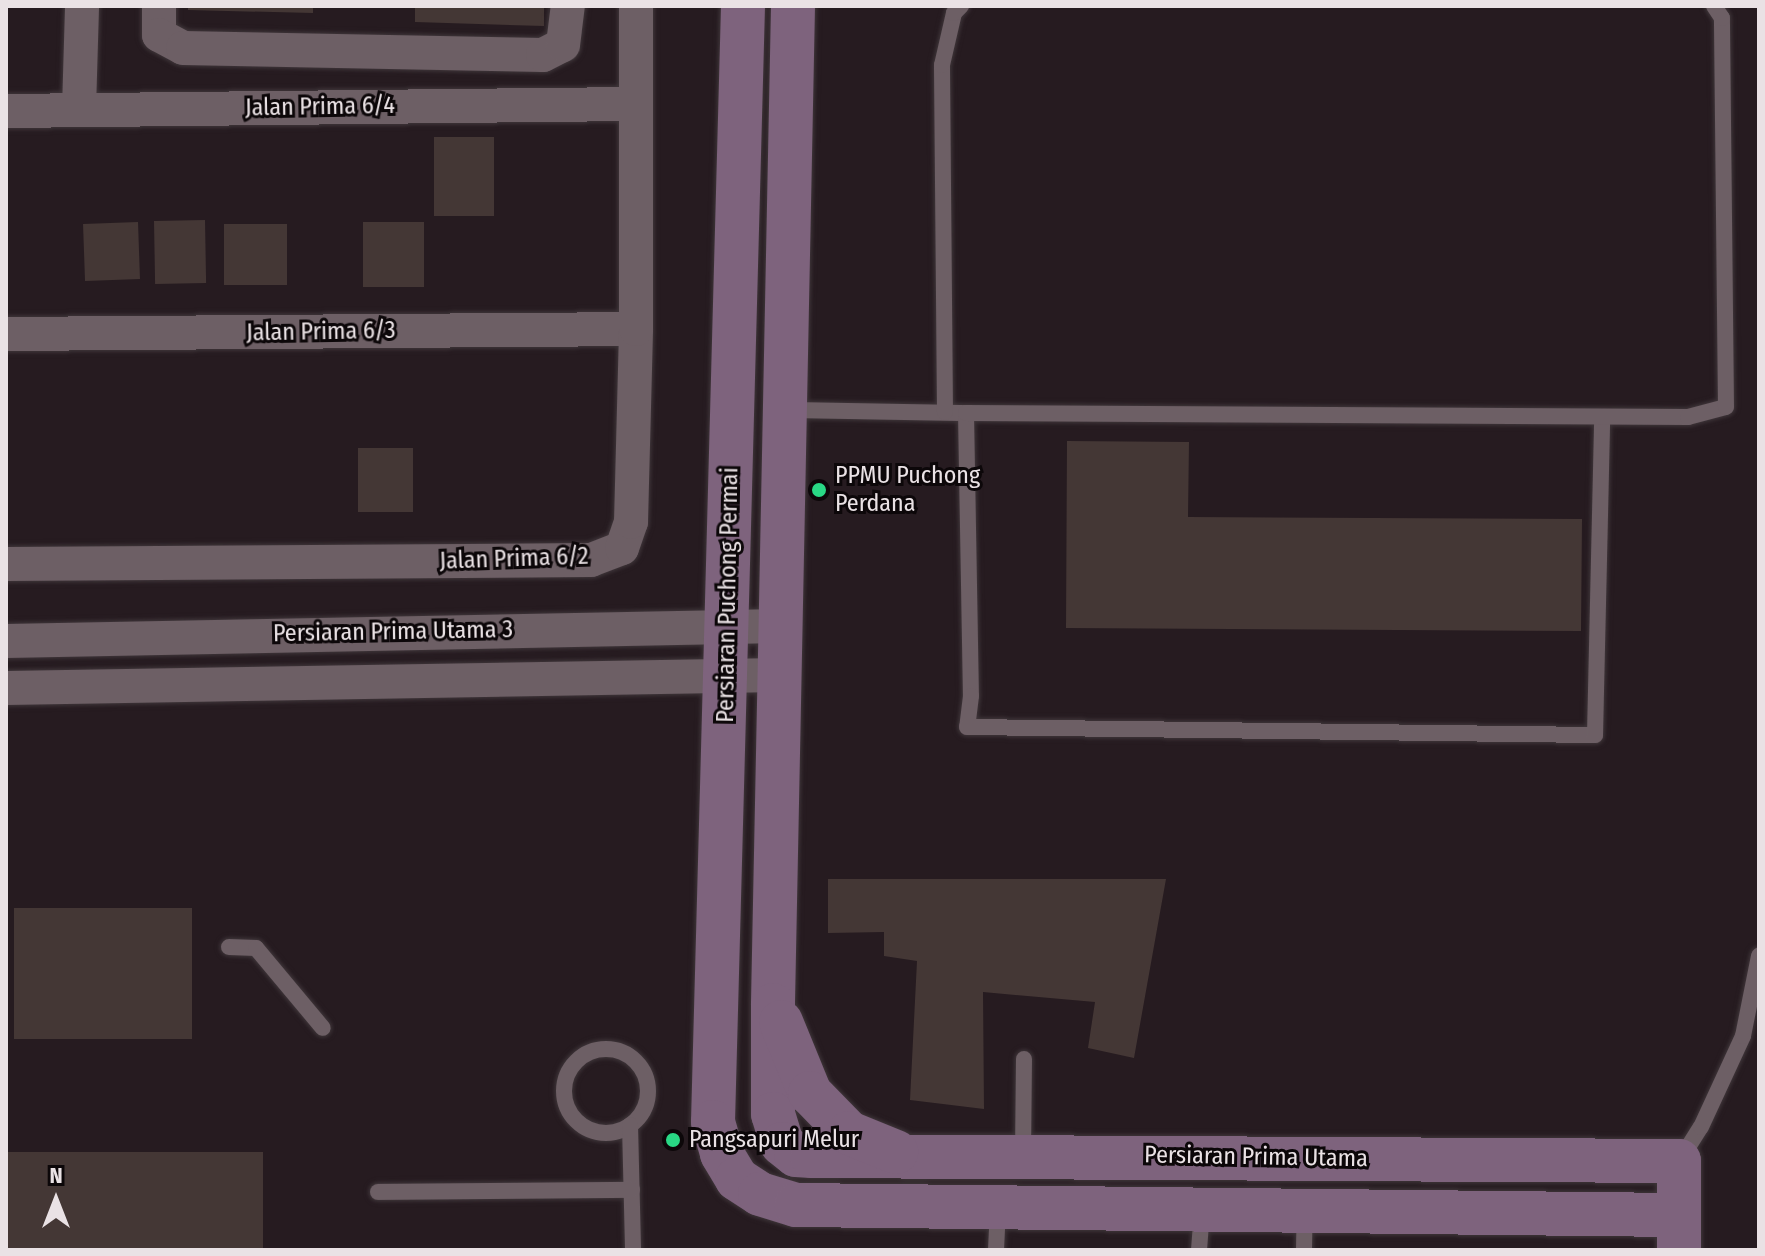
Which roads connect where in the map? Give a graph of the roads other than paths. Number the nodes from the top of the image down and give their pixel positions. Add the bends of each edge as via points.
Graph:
1 (82, 6) edge
2 (159, 6) edge
3 (568, 6) edge
4 (636, 6) edge
5 (743, 6) edge
6 (793, 6) edge
7 (961, 6) edge
8 (1714, 6) edge
9 (633, 104) junction
10 (79, 109) junction
11 (6, 111) edge
12 (636, 329) junction
13 (6, 334) edge
14 (785, 410) junction
15 (945, 412) junction
16 (966, 413) junction
17 (1602, 417) junction
18 (6, 564) edge
19 (727, 625) junction
20 (781, 626) junction
21 (6, 641) edge
22 (726, 675) junction
23 (780, 675) junction
24 (6, 688) edge
25 (229, 947) dead end
26 (1759, 956) edge
27 (773, 1005) junction
28 (323, 1028) dead end
29 (1024, 1059) dead end
30 (630, 1125) junction
31 (782, 1144) junction
32 (1010, 1154) junction
33 (903, 1155) junction
34 (1679, 1161) junction
35 (737, 1179) junction
36 (632, 1190) junction
37 (378, 1192) dead end
38 (998, 1207) junction
39 (1201, 1229) edge
40 (1305, 1230) edge
41 (1678, 1232) edge
42 (633, 1250) edge
43 (996, 1250) edge

1 - 10 street
2 - 3 street via 159,35 183,48 543,55 563,45
4 - 9 street, Jalan Prima 6/2
5 - 19 main road, Persiaran Puchong Permai
6 - 14 main road
7 - 15 lane via 954,13 942,65
8 - 17 lane via 1722,18 1726,407 1688,417
9 - 10 street, Jalan Prima 6/4
9 - 12 street, Jalan Prima 6/2
10 - 11 street, Jalan Prima 6/4
12 - 13 street, Jalan Prima 6/3
12 - 18 street, Jalan Prima 6/2 via 631,522 622,548 591,560
14 - 15 lane
14 - 20 main road
15 - 16 lane
16 - 17 lane
16 - 17 lane via 971,696 967,727 1595,735
19 - 20 street, Persiaran Prima Utama 3
19 - 21 street, Persiaran Prima Utama 3
19 - 22 main road, Persiaran Puchong Permai
20 - 23 main road
22 - 23 street, Persiaran Prima Utama 3
22 - 24 street, Persiaran Prima Utama 3
22 - 35 main road, Persiaran Puchong Permai via 713,1122 722,1154
23 - 27 main road
25 - 28 lane via 256,948
26 - 34 lane via 1743,1036 1701,1127
27 - 31 main road via 773,1114
27 - 33 main road via 810,1093 849,1133
29 - 32 lane
30 - 30 lane via 603,1133 577,1122 564,1097 564,1083 579,1059 590,1052 617,1051 639,1066 648,1090 646,1104
30 - 36 lane
31 - 33 main road, Persiaran Prima Utama via 796,1155
31 - 35 main road
32 - 33 main road, Persiaran Prima Utama
32 - 34 main road, Persiaran Prima Utama
32 - 38 main road
34 - 41 main road
35 - 38 main road via 760,1194 796,1205
36 - 37 lane
36 - 42 lane
38 - 39 main road
38 - 43 lane
39 - 40 main road
40 - 41 main road

